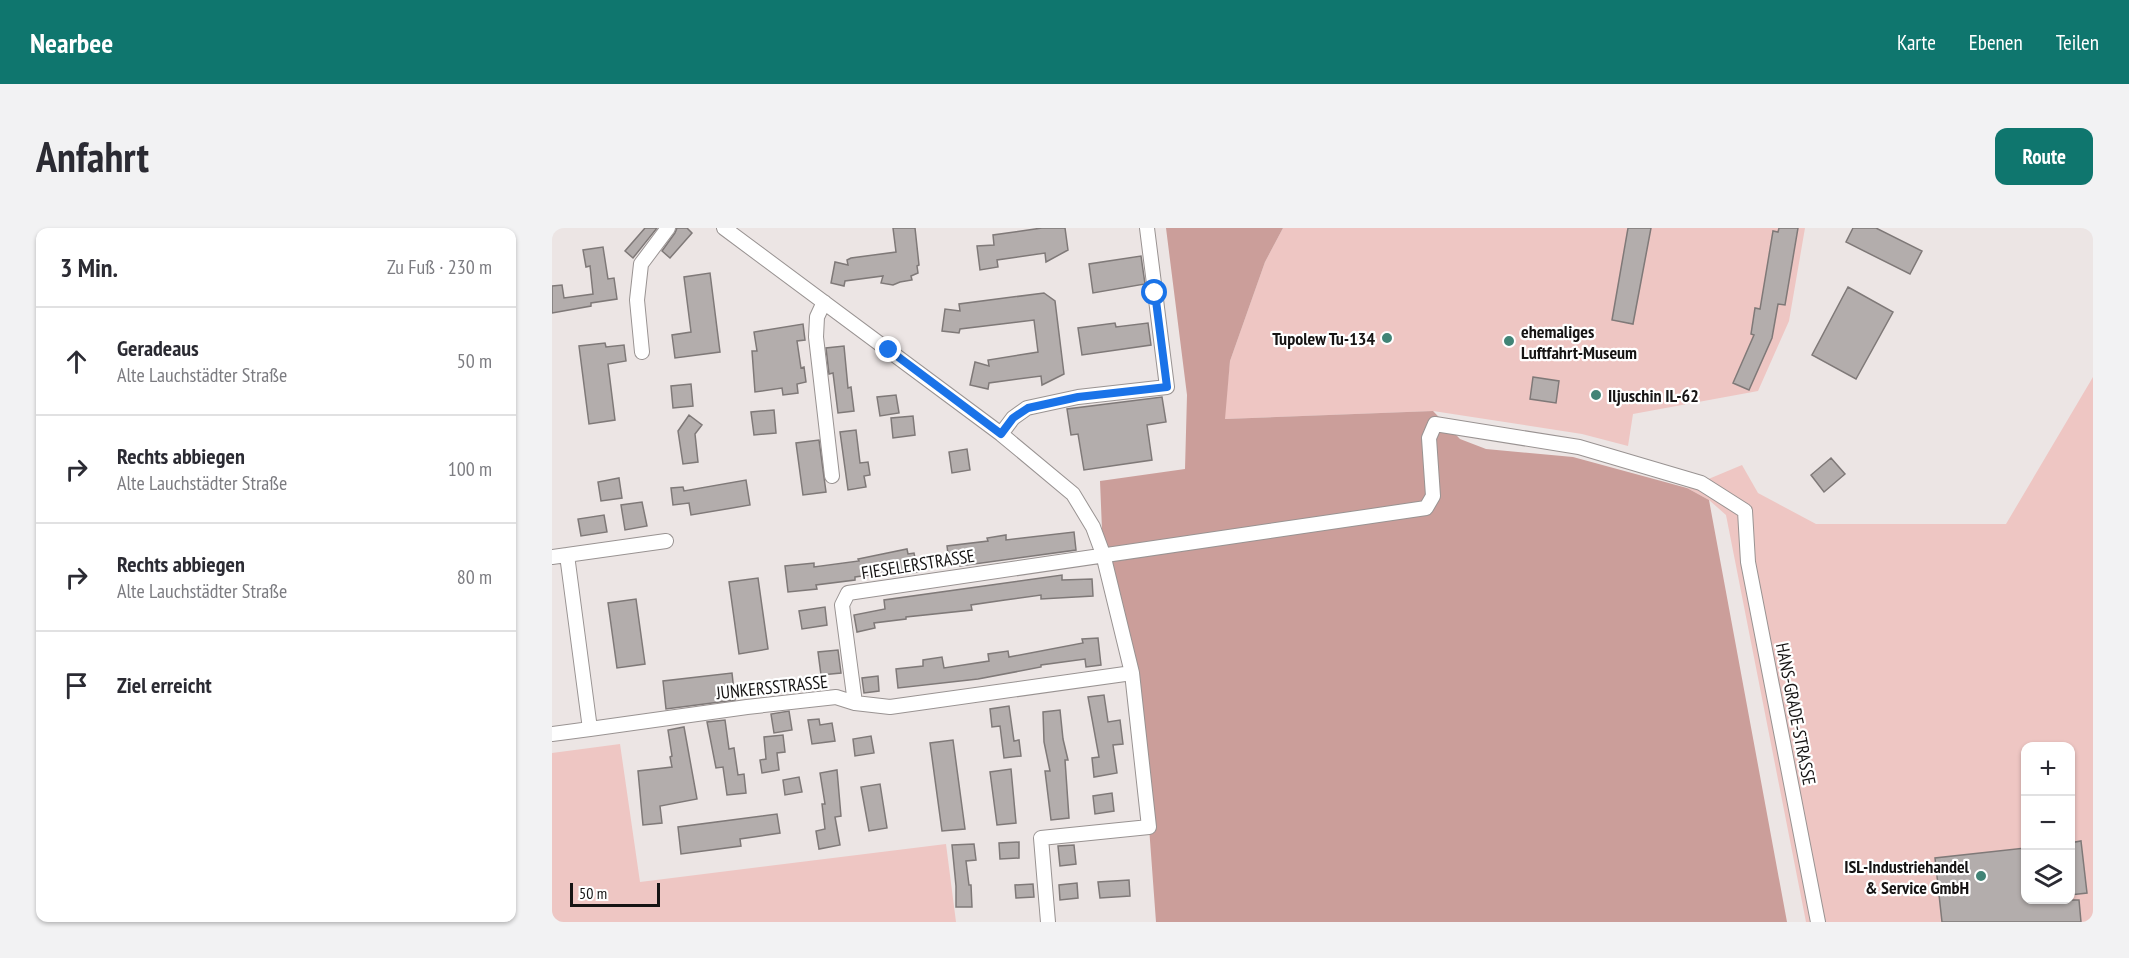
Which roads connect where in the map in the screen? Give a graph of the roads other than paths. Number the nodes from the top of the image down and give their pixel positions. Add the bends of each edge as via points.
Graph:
1 (668, 228) edge
2 (724, 228) edge
3 (1147, 228) edge
4 (824, 302) junction
5 (642, 352) dead end
6 (1001, 434) junction
7 (832, 476) dead end
8 (666, 541) dead end
9 (1103, 554) junction
10 (567, 555) junction
11 (552, 557) edge
12 (1132, 673) junction
13 (855, 703) junction
14 (590, 729) junction
15 (552, 734) edge
16 (1048, 922) edge
17 (1818, 922) edge

1 - 5 street via 641,264 637,300
2 - 4 street
3 - 6 street via 1167,387 1078,397 1028,408 1013,418
4 - 6 street
4 - 7 street via 817,316 816,338
6 - 9 street via 1072,494 1093,527
8 - 10 street
9 - 12 street
9 - 13 street, FIESELERSTRASSE via 848,593 842,605
9 - 17 street, HANS-GRADE-STRASSE via 1426,508 1432,496 1429,438 1435,424 1579,447 1701,483 1745,511 1748,562
10 - 11 street
10 - 14 street
12 - 13 street, JUNKERSSTRASSE via 890,706
12 - 16 street via 1149,827 1041,838
13 - 14 street, JUNKERSSTRASSE via 836,697
14 - 15 street, JUNKERSSTRASSE

